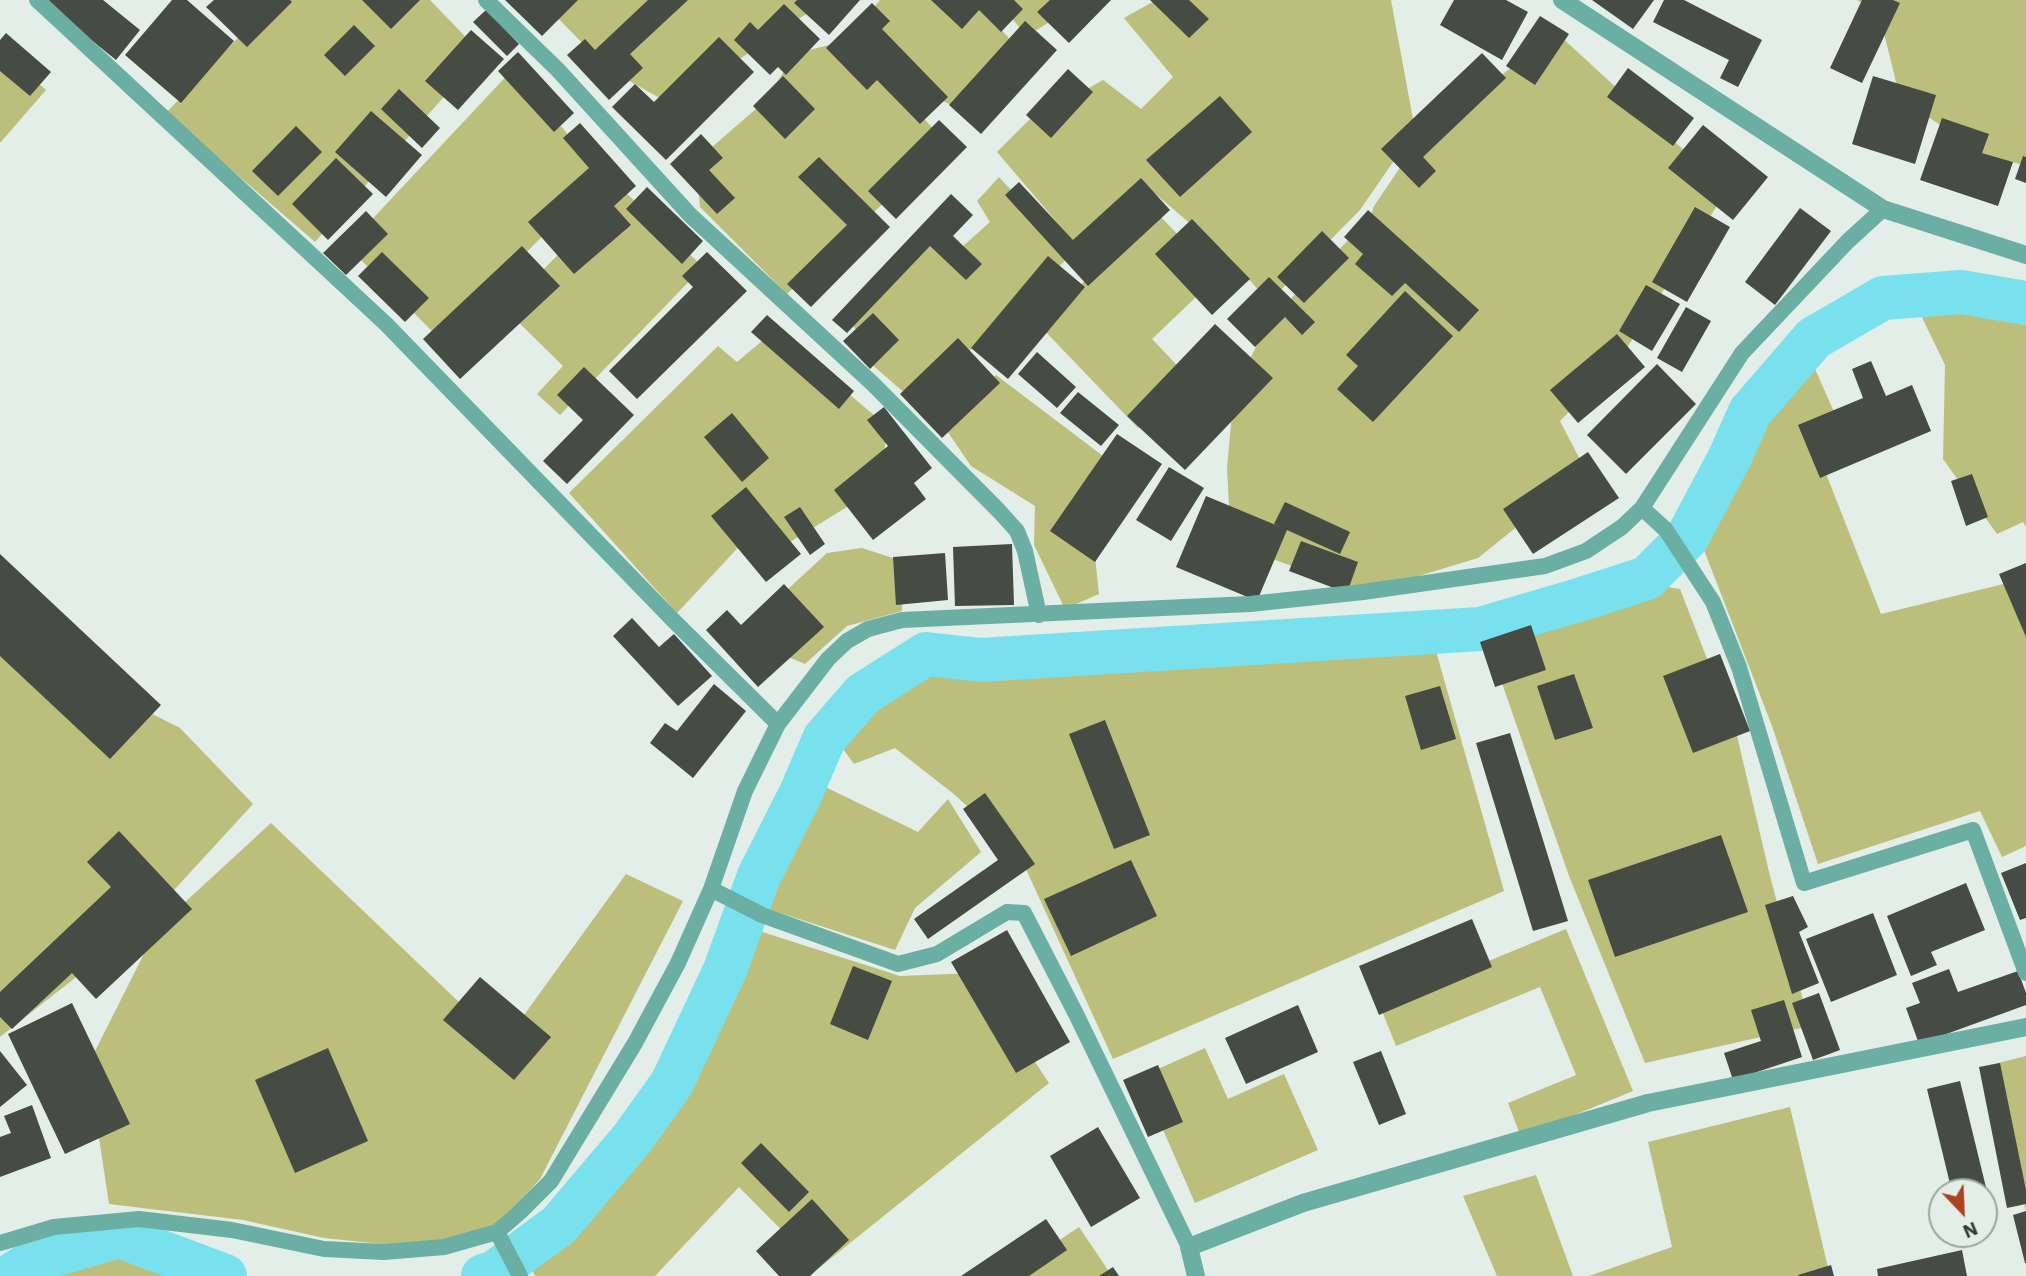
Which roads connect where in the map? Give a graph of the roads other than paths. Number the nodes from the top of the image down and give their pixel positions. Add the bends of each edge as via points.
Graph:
1 (37, 0) edge
2 (486, 0) edge
3 (1562, 0) edge
4 (1883, 209) junction
5 (2026, 255) edge
6 (1642, 508) junction
7 (1039, 615) junction
8 (779, 724) junction
9 (711, 889) junction
10 (2026, 972) edge
11 (2026, 1027) edge
12 (499, 1237) junction
13 (0, 1243) edge
14 (1189, 1247) junction
15 (520, 1276) edge
16 (1196, 1276) edge

1 - 8 lane via 386,324
2 - 7 lane via 558,70 690,215 873,384 1017,531
3 - 4 street
4 - 5 street
4 - 6 lane via 1742,353
6 - 7 lane via 1586,551 1545,566 1250,604
6 - 10 lane via 1666,530 1713,602 1739,667 1804,883 1973,830
7 - 8 lane via 902,620 868,629 828,659
8 - 9 lane via 745,791
9 - 12 lane via 635,1043 551,1181
9 - 14 lane via 762,915 898,964 937,954 1007,912 1024,913
11 - 14 street via 1648,1103 1303,1203
12 - 13 lane via 384,1252 324,1249 232,1230 139,1219 54,1227
12 - 15 lane
14 - 16 street

